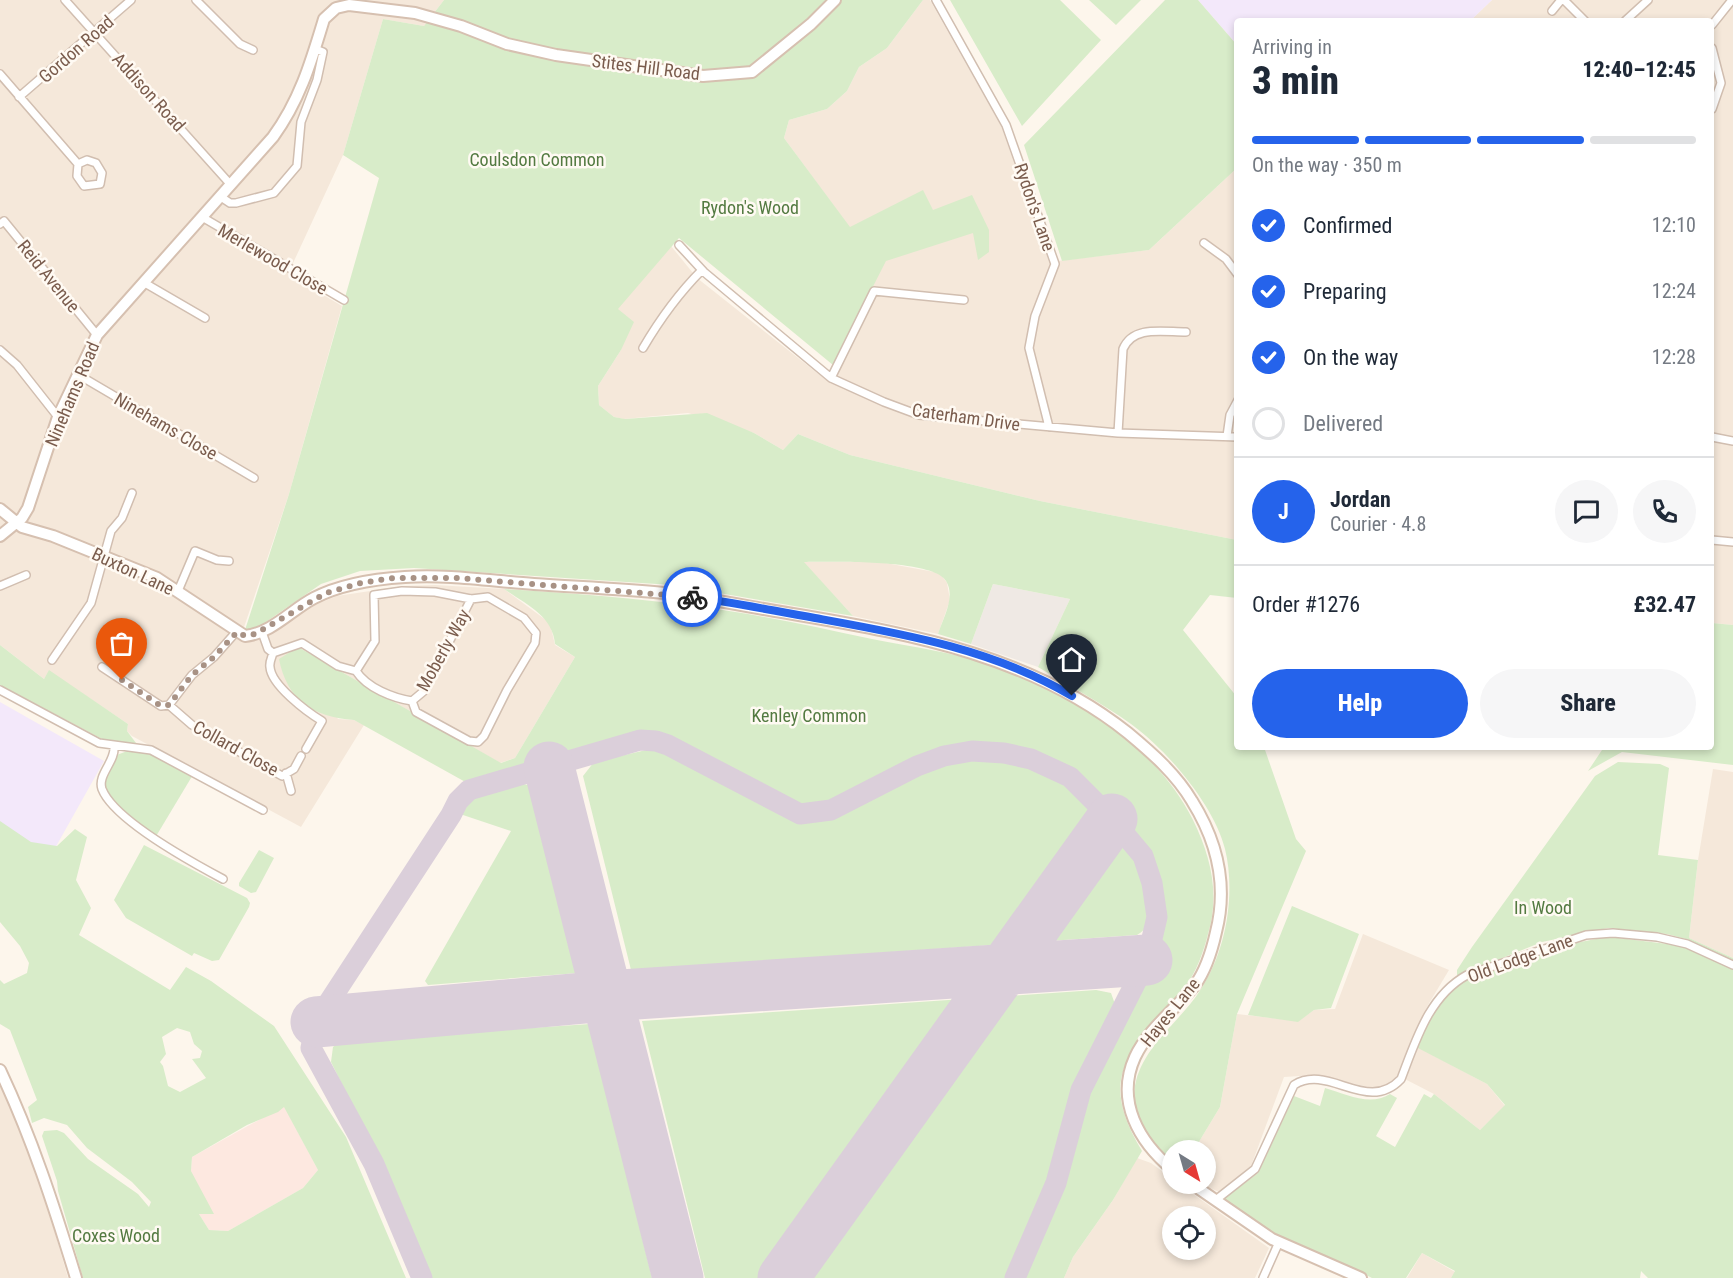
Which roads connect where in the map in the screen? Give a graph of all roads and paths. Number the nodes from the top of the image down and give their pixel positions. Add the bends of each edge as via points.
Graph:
1 (66, 0) edge
2 (131, 0) edge
3 (196, 0) edge
4 (835, 0) edge
5 (936, 0) edge
6 (1562, 0) edge
7 (1648, 0) edge
8 (1732, 0) edge
9 (337, 4) edge
10 (1552, 11) dead end
11 (1582, 18) edge
12 (1628, 18) edge
13 (435, 19) joint
14 (1714, 22) edge
15 (96, 33) junction
16 (315, 49) junction
17 (253, 50) dead end
18 (1714, 56) edge
19 (0, 74) edge
20 (19, 97) junction
21 (1714, 103) edge
22 (78, 164) dead end
23 (231, 185) junction
24 (221, 197) junction
25 (202, 218) junction
26 (0, 224) edge
27 (1204, 243) dead end
28 (679, 245) dead end
29 (702, 270) junction
30 (1234, 270) edge
31 (144, 282) junction
32 (344, 300) dead end
33 (964, 300) dead end
34 (205, 318) dead end
35 (1186, 332) dead end
36 (97, 335) junction
37 (644, 348) dead end
38 (0, 350) edge
39 (77, 374) junction
40 (831, 378) junction
41 (1234, 408) edge
42 (58, 417) junction
43 (1049, 427) junction
44 (1118, 433) junction
45 (1227, 436) junction
46 (1234, 437) edge
47 (1714, 437) edge
48 (1733, 441) edge
49 (254, 478) dead end
50 (132, 493) dead end
51 (0, 509) edge
52 (15, 522) junction
53 (0, 536) edge
54 (1714, 540) edge
55 (1733, 542) edge
56 (102, 556) junction
57 (229, 561) dead end
58 (26, 575) dead end
59 (0, 586) edge
60 (178, 591) junction
61 (471, 599) junction
62 (237, 632) junction
63 (262, 632) junction
64 (273, 653) junction
65 (52, 660) dead end
66 (102, 667) dead end
67 (356, 671) junction
68 (0, 690) edge
69 (412, 701) junction
70 (169, 705) junction
71 (114, 746) junction
72 (306, 749) dead end
73 (301, 756) dead end
74 (286, 773) junction
75 (291, 790) dead end
76 (263, 810) dead end
77 (223, 879) dead end
78 (1733, 964) edge
79 (0, 1070) edge
80 (1162, 1161) edge
81 (1209, 1194) edge
82 (1217, 1199) junction
83 (1279, 1242) junction
84 (76, 1278) edge
85 (1263, 1278) edge
86 (1361, 1278) edge

1 - 15 street, Addison Road
2 - 15 street, Gordon Road
3 - 17 street via 240,44
4 - 13 street, Stites Hill Road via 812,24 752,72 703,76 556,55 507,44
5 - 43 street, Rydon's Lane via 1006,125 1055,264 1035,316 1029,348
6 - 10 street
6 - 11 street
7 - 12 street
8 - 14 street
9 - 13 street, Ninehams Road
9 - 16 street, Ninehams Road via 324,19
15 - 20 street, Gordon Road
15 - 23 street, Addison Road
16 - 23 street, Ninehams Road via 289,115
16 - 24 street, Ninehams Road via 323,52 301,122 297,166 274,193 236,203
18 - 21 street via 1721,84
19 - 20 street
20 - 22 street
23 - 24 street, Ninehams Road
24 - 25 street, Ninehams Road
25 - 31 street, Ninehams Road
25 - 32 street, Merlewood Close
26 - 36 street, Reid Avenue via 4,221
27 - 30 street
28 - 29 street, Caterham Drive
29 - 37 street via 663,315
29 - 40 street, Caterham Drive
31 - 34 street
31 - 36 street, Ninehams Road
33 - 40 street via 874,291
35 - 44 street via 1138,333 1128,338 1123,349
36 - 39 street, Ninehams Road
38 - 42 street
39 - 42 street, Ninehams Road
39 - 49 street, Ninehams Close
40 - 43 street, Caterham Drive via 919,415
41 - 45 street
42 - 52 street, Ninehams Road via 28,508
43 - 44 street, Caterham Drive
44 - 45 street, Caterham Drive
45 - 46 street, Caterham Drive
47 - 48 street
50 - 56 street
51 - 52 street, Buxton Lane
52 - 53 street, Ninehams Road
52 - 56 street, Buxton Lane
54 - 55 street
56 - 60 street, Buxton Lane via 157,578
56 - 65 street via 91,603
57 - 60 street via 195,551
58 - 59 street
60 - 62 street, Buxton Lane
61 - 67 street via 435,592 374,595 375,641
61 - 69 street, Moberly Way via 424,691
61 - 69 street via 488,597 501,603 536,633 535,643 484,736 478,742 469,741 416,712
62 - 63 street via 245,636
62 - 70 street via 192,675
63 - 64 street
63 - 80 street, Hayes Lane via 326,593 381,580 432,576 603,588 703,598 922,639 969,650 1029,672 1069,694 1109,718 1168,769 1203,820 1221,875 1217,929 1209,957 1197,983 1136,1056 1127,1080 1129,1110 1141,1136
64 - 67 street via 302,643 338,666
64 - 72 street via 272,676 302,709 322,721
66 - 70 street, Collard Close via 161,706
67 - 69 street via 362,680 397,699
68 - 71 street via 99,743
70 - 74 street, Collard Close via 202,730 282,776
71 - 76 street via 151,750
71 - 77 street via 114,756 102,779 101,788 107,796 131,821
73 - 74 street, Collard Close via 294,769
74 - 75 street
78 - 82 street, Old Lodge Lane via 1687,944 1613,933 1586,935 1467,975 1451,984 1431,1008 1401,1079 1393,1088 1380,1094 1310,1080 1294,1085 1256,1169
79 - 84 street via 28,1130
81 - 82 street
82 - 83 street via 1244,1222
83 - 85 street
83 - 86 street

